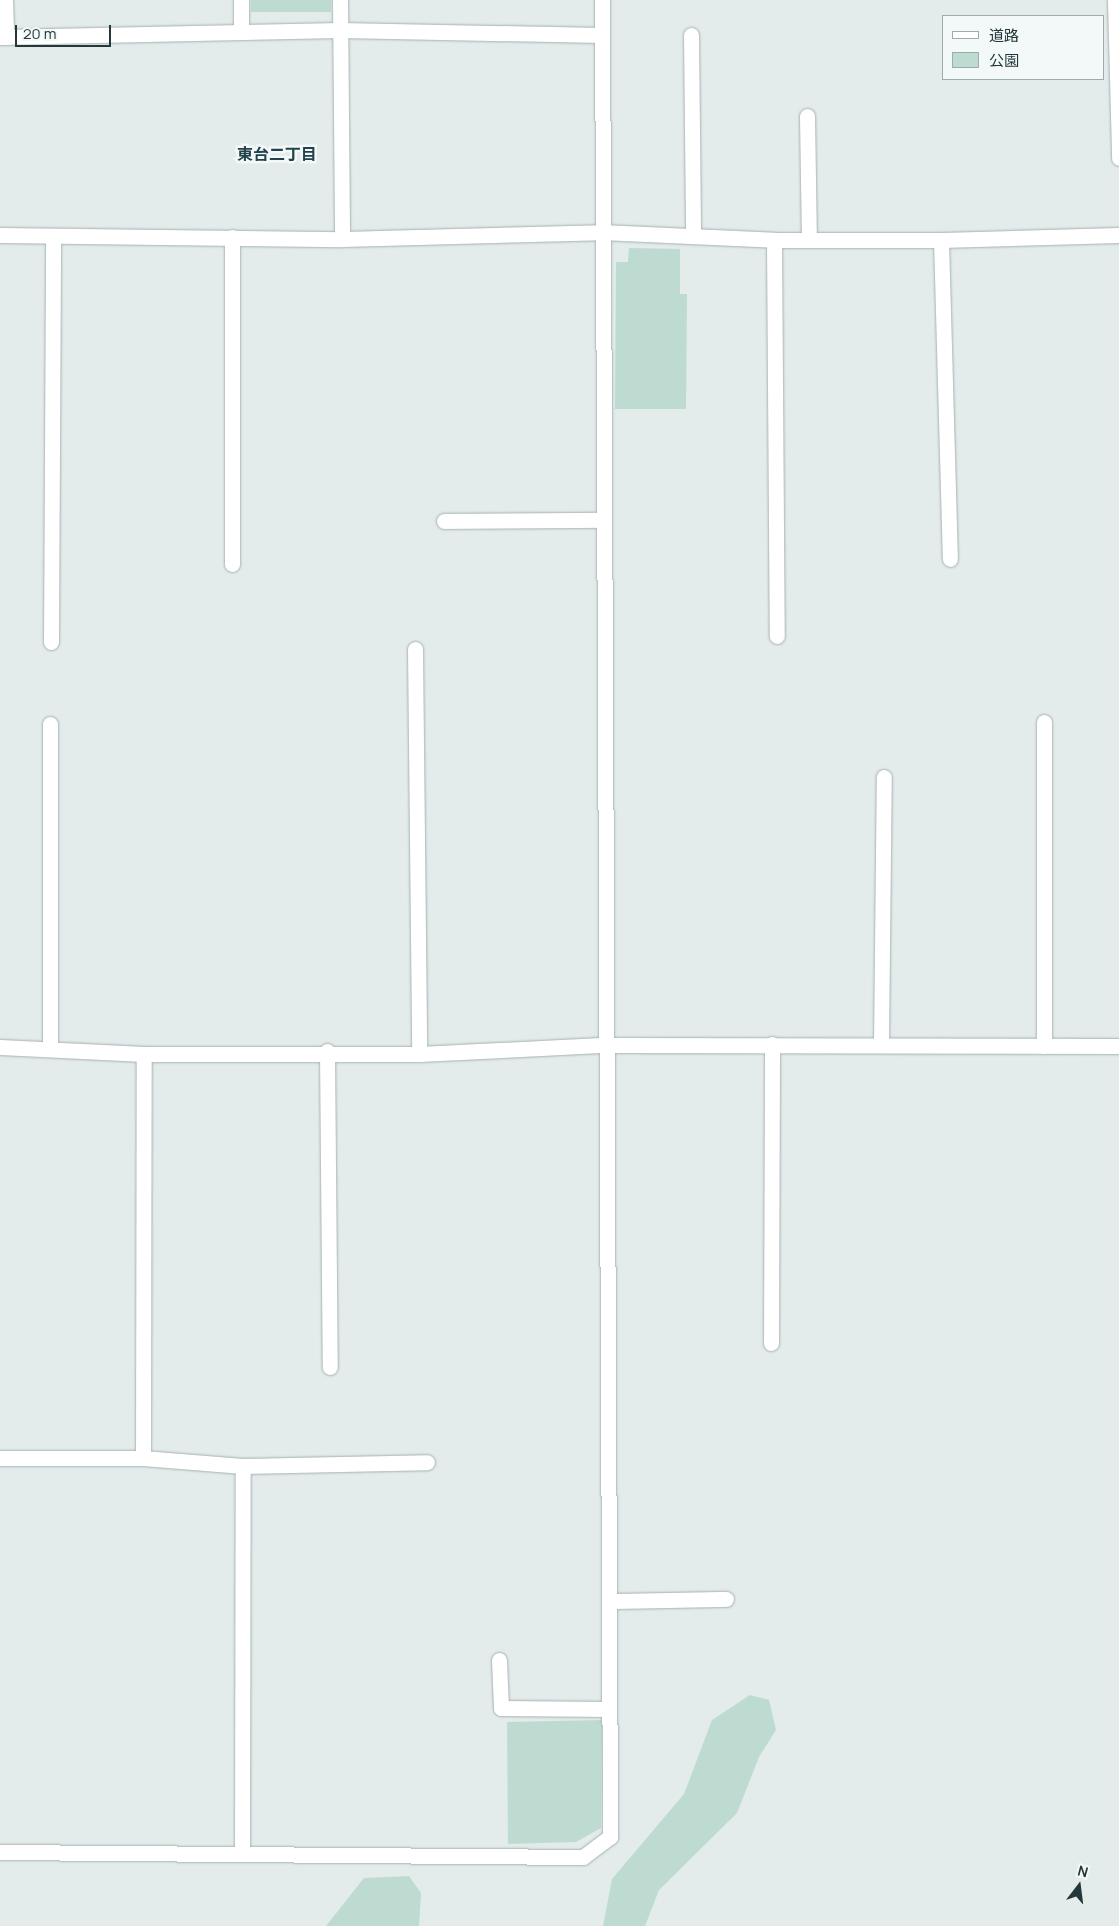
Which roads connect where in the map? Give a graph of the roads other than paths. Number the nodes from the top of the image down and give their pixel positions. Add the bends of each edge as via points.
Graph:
1 (5, 0) edge
2 (241, 0) edge
3 (340, 0) edge
4 (602, 0) edge
5 (1115, 0) edge
6 (340, 30) junction
7 (241, 32) junction
8 (602, 35) junction
9 (692, 35) dead end
10 (3, 37) edge
11 (807, 116) dead end
12 (1119, 158) edge
13 (601, 232) junction
14 (0, 235) edge
15 (1119, 235) edge
16 (53, 236) junction
17 (693, 236) junction
18 (232, 237) junction
19 (342, 239) junction
20 (774, 240) junction
21 (809, 240) junction
22 (941, 240) junction
23 (601, 520) junction
24 (444, 521) dead end
25 (950, 559) dead end
26 (232, 564) dead end
27 (777, 636) dead end
28 (51, 642) dead end
29 (415, 649) dead end
30 (1044, 722) dead end
31 (50, 724) dead end
32 (884, 777) dead end
33 (772, 1044) junction
34 (881, 1044) junction
35 (606, 1045) junction
36 (1044, 1046) junction
37 (1119, 1046) edge
38 (50, 1047) junction
39 (0, 1048) edge
40 (327, 1052) junction
41 (144, 1054) junction
42 (419, 1054) junction
43 (771, 1343) dead end
44 (330, 1367) dead end
45 (0, 1458) edge
46 (144, 1458) junction
47 (427, 1462) dead end
48 (243, 1466) junction
49 (726, 1599) dead end
50 (609, 1602) junction
51 (499, 1660) dead end
52 (609, 1709) junction
53 (0, 1852) edge
54 (242, 1854) junction

1 - 10 street
2 - 7 street
3 - 6 street
4 - 8 street
5 - 12 street
6 - 7 street
6 - 8 street
6 - 19 street
7 - 10 street
8 - 13 street
9 - 17 street
11 - 21 street
13 - 17 street
13 - 19 street
13 - 23 street
14 - 16 street
15 - 22 street
16 - 18 street
16 - 28 street
17 - 20 street
18 - 19 street
18 - 26 street
20 - 21 street
20 - 27 street
21 - 22 street
22 - 25 street
23 - 24 street
23 - 35 street
29 - 42 street
30 - 36 street
31 - 38 street
32 - 34 street
33 - 34 street
33 - 35 street
33 - 43 street
34 - 36 street
35 - 42 street
35 - 50 street
36 - 37 street
38 - 39 street
38 - 41 street
40 - 41 street
40 - 42 street
40 - 44 street
41 - 46 street
45 - 46 street
46 - 48 street
47 - 48 street
48 - 54 street
49 - 50 street
50 - 52 street
51 - 52 street via 501,1708
52 - 54 street via 610,1836 583,1858
53 - 54 street

